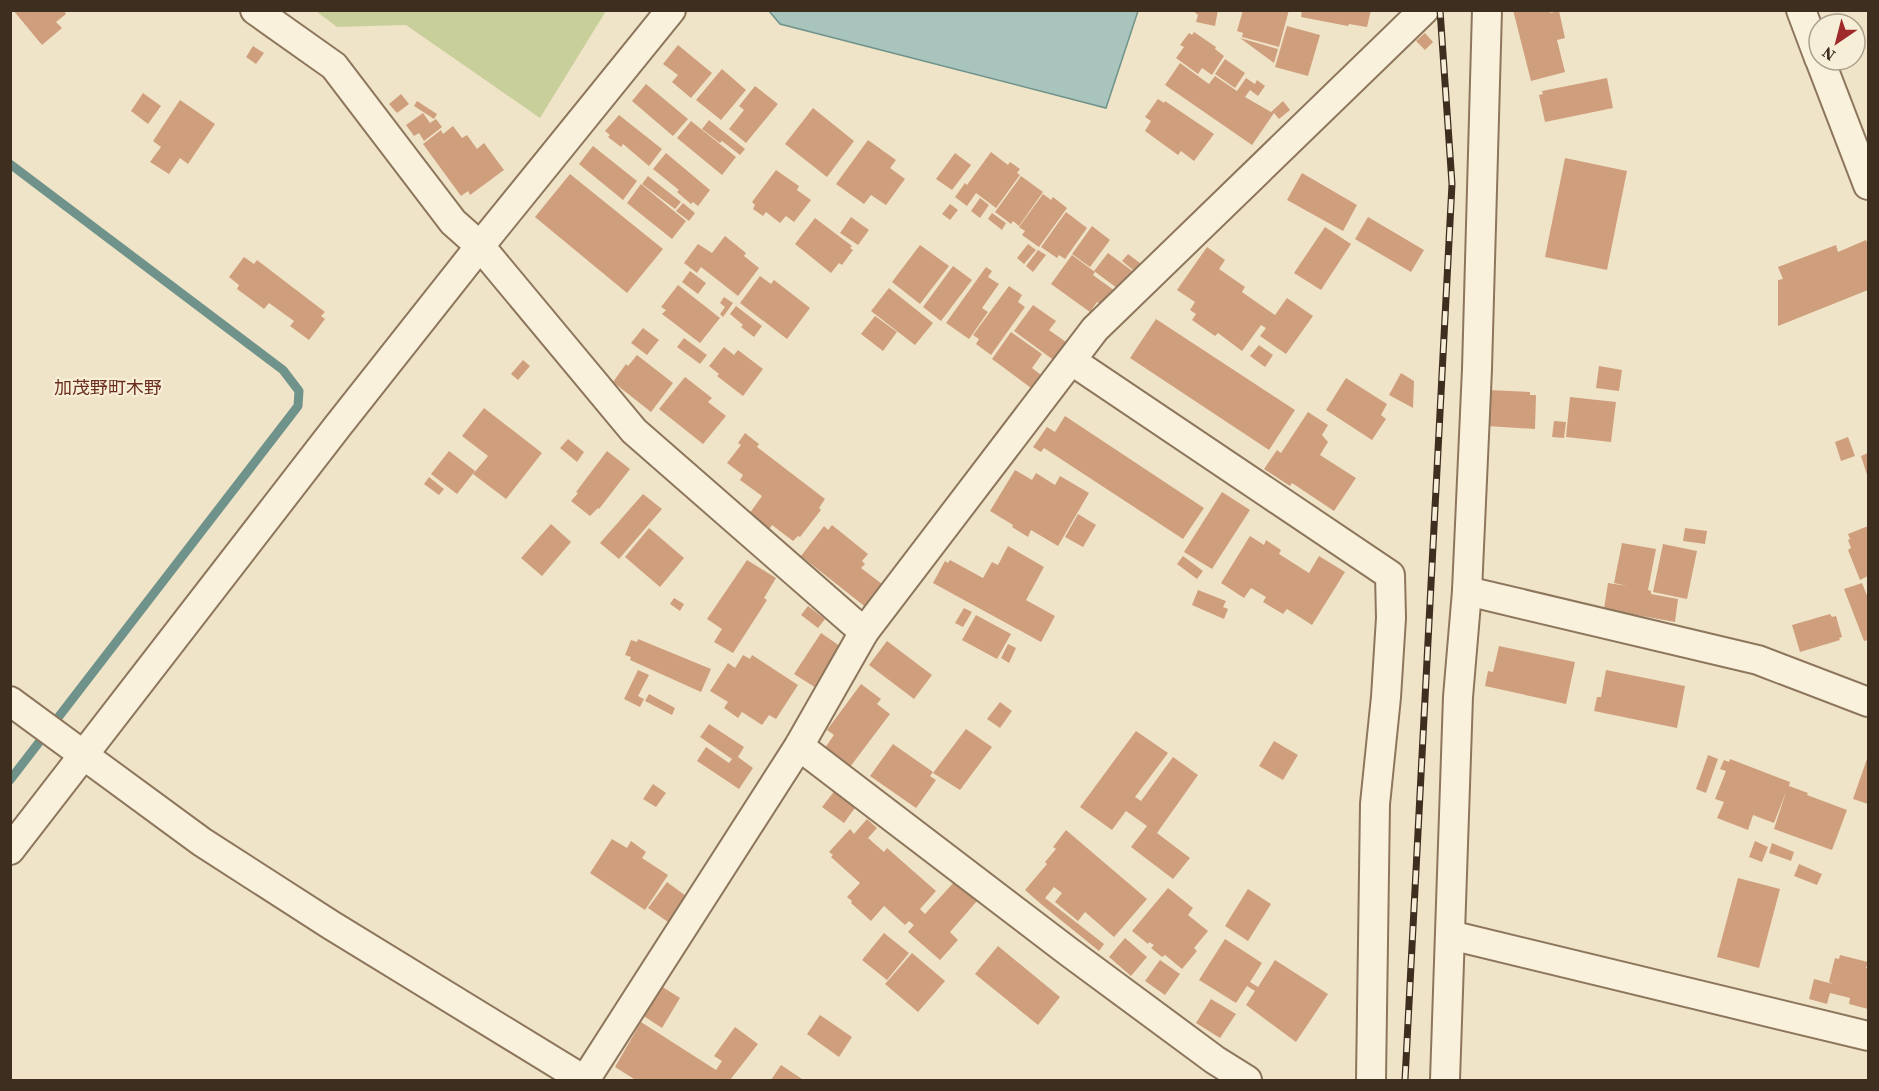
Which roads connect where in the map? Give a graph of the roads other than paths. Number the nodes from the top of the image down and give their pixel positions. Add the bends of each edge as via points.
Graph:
1 (255, 10) edge
2 (671, 10) edge
3 (1487, 10) edge
4 (1801, 10) edge
5 (1421, 12) edge
6 (1807, 25) edge
7 (1825, 72) edge
8 (1869, 185) edge
9 (480, 246) junction
10 (1072, 361) junction
11 (1467, 591) junction
12 (864, 632) junction
13 (10, 702) edge
14 (1869, 702) edge
15 (799, 746) junction
16 (83, 754) junction
17 (10, 850) edge
18 (1450, 935) junction
19 (1869, 1036) edge
20 (584, 1080) edge
21 (1247, 1080) edge
22 (1371, 1080) edge
23 (1445, 1080) edge

1 - 9 street via 334,66 453,222
2 - 9 street
3 - 11 street
4 - 6 street
5 - 10 street via 1095,329
7 - 8 street
9 - 12 street via 634,431
9 - 16 street
10 - 12 street
10 - 22 street via 1390,575 1386,698 1375,804
11 - 14 street via 1758,660
11 - 18 street via 1458,696
12 - 15 street
13 - 16 street
15 - 20 street
15 - 21 street via 1069,952
16 - 17 street
16 - 20 street via 202,842
18 - 19 street
18 - 23 street

